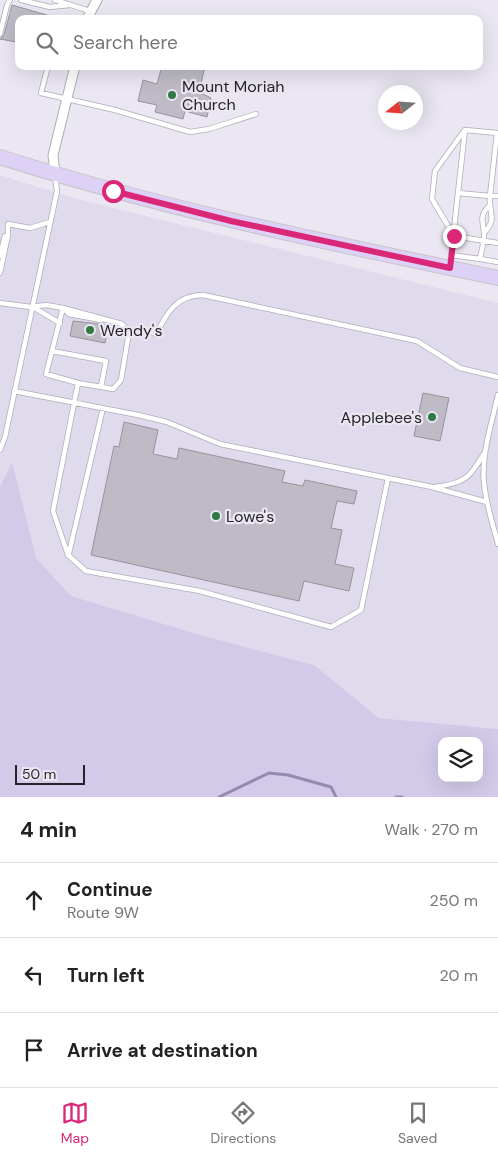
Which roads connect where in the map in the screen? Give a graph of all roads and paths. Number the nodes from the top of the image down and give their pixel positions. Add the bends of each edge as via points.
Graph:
1 (10, 0) edge
2 (21, 0) edge
3 (55, 0) edge
4 (97, 0) edge
5 (70, 2) edge
6 (89, 15) edge
7 (0, 34) edge
8 (47, 70) edge
9 (74, 70) edge
10 (67, 100) junction
11 (256, 114) dead end
12 (465, 130) junction
13 (0, 157) edge
14 (55, 174) junction
15 (458, 193) junction
16 (490, 196) junction
17 (498, 196) edge
18 (489, 206) junction
19 (50, 222) junction
20 (6, 230) junction
21 (484, 232) junction
22 (454, 236) junction
23 (483, 240) junction
24 (498, 243) edge
25 (0, 256) edge
26 (480, 259) junction
27 (451, 261) junction
28 (498, 262) edge
29 (0, 273) edge
30 (498, 278) edge
31 (0, 303) edge
32 (32, 307) junction
33 (63, 308) junction
34 (60, 323) junction
35 (129, 332) junction
36 (52, 351) junction
37 (498, 377) edge
38 (78, 383) junction
39 (101, 387) junction
40 (14, 391) junction
41 (498, 394) edge
42 (74, 402) junction
43 (104, 408) junction
44 (486, 449) junction
45 (0, 450) edge
46 (388, 478) junction
47 (432, 487) junction
48 (488, 502) junction
49 (498, 544) edge
50 (68, 554) junction

1 - 7 lane
2 - 5 lane via 50,7
3 - 5 lane
4 - 6 street
5 - 6 lane
8 - 10 lane via 41,93
9 - 10 street
10 - 11 lane via 190,132
10 - 14 street via 53,155
12 - 15 lane
12 - 16 lane via 497,133
12 - 22 lane via 435,171 432,199
13 - 14 main road
14 - 19 lane via 57,191
14 - 27 main road via 205,215
15 - 16 lane
15 - 22 lane
16 - 17 lane
16 - 18 lane
18 - 21 lane via 483,212 481,224
18 - 21 lane via 493,214 491,226
19 - 20 lane via 30,228 8,224
19 - 32 lane
20 - 25 lane
20 - 29 lane via 8,235
21 - 23 lane
22 - 23 lane
22 - 27 lane
23 - 24 lane
23 - 26 lane
26 - 27 lane
26 - 28 lane
27 - 30 main road
31 - 32 lane
32 - 33 lane
32 - 34 lane
32 - 40 lane
33 - 34 lane
33 - 35 lane via 122,324
34 - 36 lane
35 - 37 lane via 138,330 156,334 167,312 175,305 194,295 204,295 417,341 460,368
35 - 39 lane via 121,380 113,389
36 - 38 lane via 46,374
36 - 39 lane via 106,361
38 - 39 lane
38 - 42 lane
40 - 42 lane
40 - 45 lane
41 - 44 lane
42 - 43 lane
42 - 50 lane via 53,511
43 - 46 lane via 167,422 220,444
43 - 50 lane
44 - 47 lane via 465,480
44 - 48 lane via 484,475
46 - 47 lane
46 - 50 lane via 361,610 331,627 200,590 86,571
47 - 48 lane
48 - 49 lane

